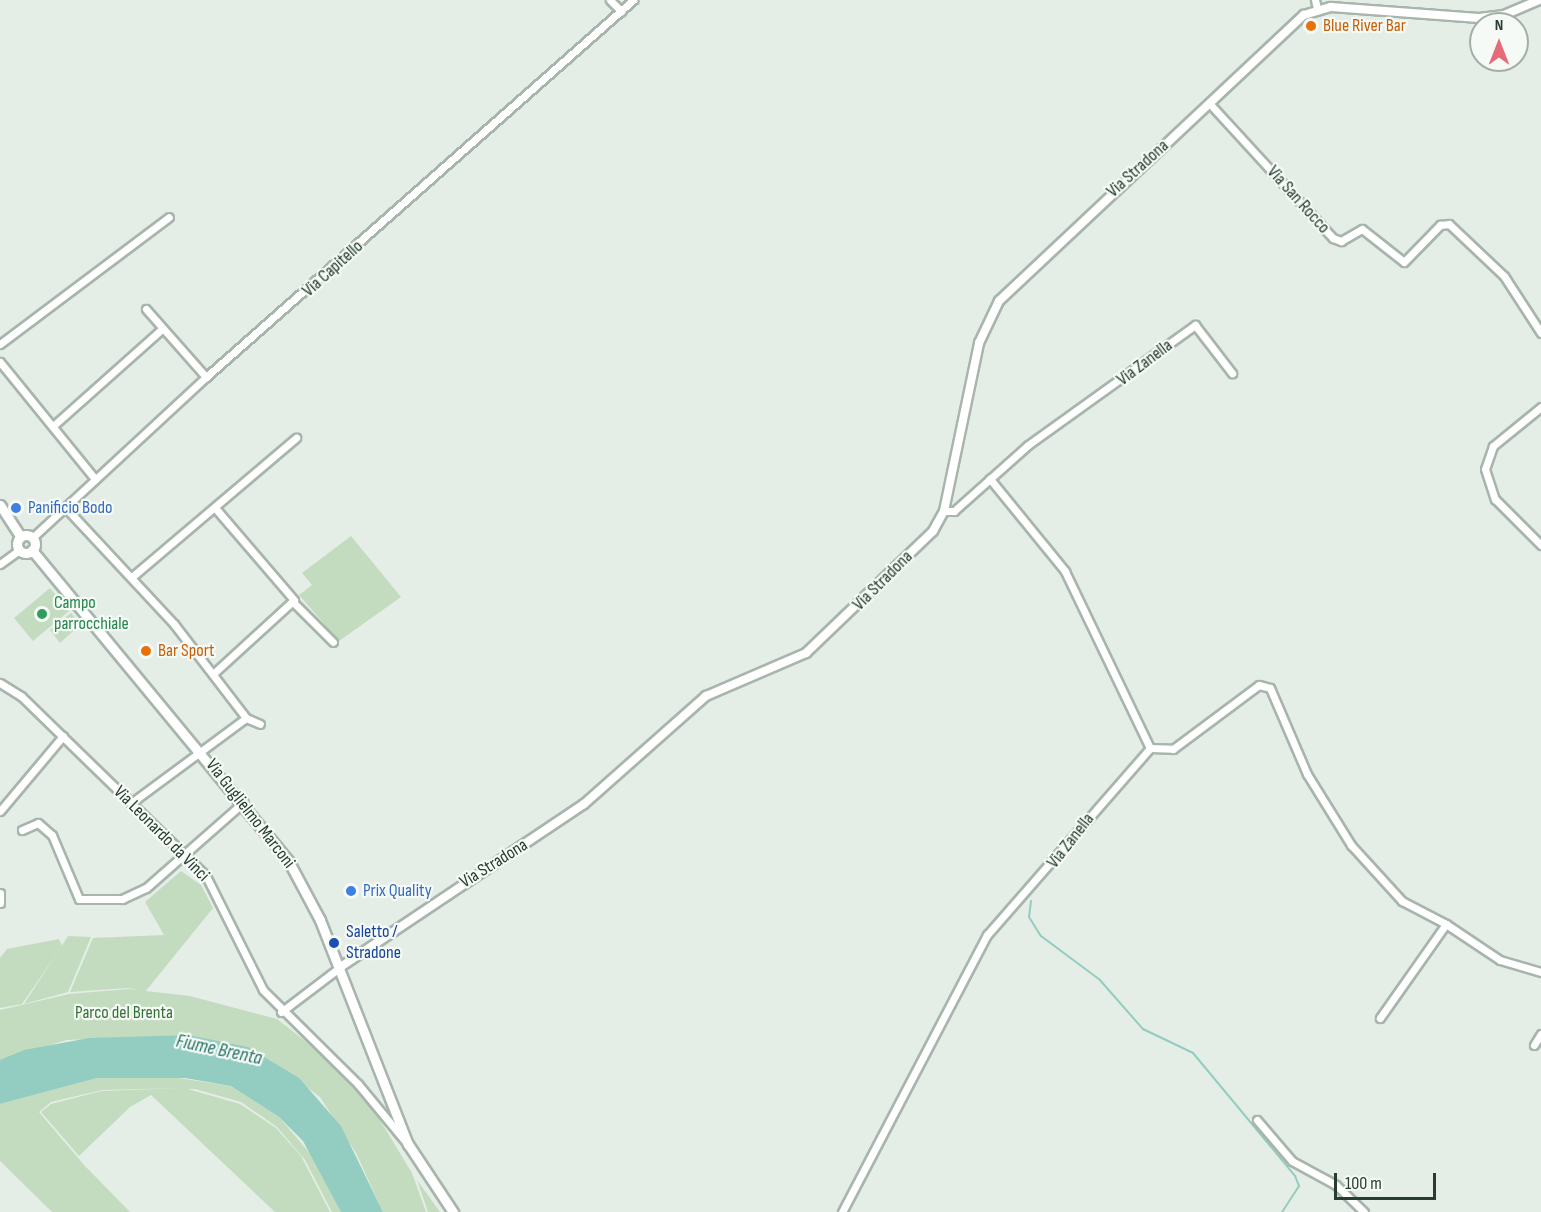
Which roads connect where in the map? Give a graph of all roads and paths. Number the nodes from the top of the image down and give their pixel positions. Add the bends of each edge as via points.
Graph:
1 (610, 0) edge
2 (633, 0) edge
3 (1539, 0) edge
4 (1316, 4) edge
5 (621, 11) junction
6 (1210, 104) junction
7 (169, 217) dead end
8 (146, 309) dead end
9 (162, 328) junction
10 (1541, 333) edge
11 (0, 344) edge
12 (0, 362) edge
13 (1232, 373) dead end
14 (206, 376) junction
15 (1541, 407) edge
16 (53, 426) junction
17 (296, 438) dead end
18 (990, 478) junction
19 (95, 479) junction
20 (0, 505) edge
21 (65, 507) junction
22 (216, 509) junction
23 (944, 511) junction
24 (21, 537) junction
25 (32, 538) junction
26 (1541, 545) edge
27 (19, 550) junction
28 (32, 550) junction
29 (0, 564) edge
30 (132, 576) junction
31 (294, 603) junction
32 (333, 642) dead end
33 (214, 673) junction
34 (0, 683) edge
35 (246, 718) junction
36 (260, 724) dead end
37 (63, 736) junction
38 (1150, 748) junction
39 (202, 752) junction
40 (244, 802) junction
41 (131, 803) junction
42 (0, 812) edge
43 (22, 830) dead end
44 (184, 855) junction
45 (0, 893) edge
46 (0, 903) edge
47 (1446, 924) junction
48 (339, 968) junction
49 (1541, 972) edge
50 (281, 1012) junction
51 (1380, 1018) dead end
52 (1541, 1034) edge
53 (1534, 1045) dead end
54 (1257, 1120) dead end
55 (408, 1144) junction
56 (453, 1212) edge
57 (842, 1212) edge
58 (1364, 1212) edge

1 - 5 street
2 - 5 street, Via Capitello
3 - 4 street via 1504,15 1479,18
4 - 6 street, Via Stradona
5 - 14 street, Via Capitello via 353,253
6 - 10 street, Via San Rocco via 1333,238 1341,241 1362,229 1404,261 1440,225 1449,225 1503,276
6 - 23 street, Via Stradona via 999,301 974,359
7 - 11 street
8 - 9 street
9 - 14 street
9 - 16 street
12 - 16 street
13 - 18 street, Via Zanella via 1196,325
14 - 19 street, Via Capitello
15 - 26 street via 1493,446 1485,469 1495,499
16 - 19 street
17 - 22 street
18 - 23 street, Via Zanella via 954,511
18 - 38 street via 1065,571
19 - 21 street, Via Capitello
20 - 24 main road
21 - 25 street, Via Capitello
21 - 30 street
22 - 30 street
22 - 31 street
23 - 48 street, Via Stradona via 933,531 814,647 706,696 584,804
24 - 25 main road
24 - 27 main road
25 - 28 main road
27 - 28 main road
27 - 29 street
28 - 39 main road, Via Guglielmo Marconi
30 - 33 street
31 - 32 street
31 - 33 street
33 - 35 street
34 - 37 street, Via Leonardo da Vinci
35 - 36 street
35 - 39 street
37 - 41 street, Via Leonardo da Vinci
37 - 42 street
38 - 47 street via 1173,749 1256,687 1267,685 1307,774 1351,845 1402,901
38 - 57 street, Via Zanella via 987,935
39 - 40 main road, Via Guglielmo Marconi
39 - 41 street
40 - 44 street
40 - 48 main road, Via Guglielmo Marconi via 306,889
41 - 44 street, Via Leonardo da Vinci
43 - 44 street via 38,824 52,835 84,901 139,893
44 - 50 street, Via Leonardo da Vinci via 212,884 254,976
45 - 46 street
47 - 49 street via 1500,960
47 - 51 street
48 - 50 street, Via Stradona
48 - 55 main road, Via Guglielmo Marconi
50 - 55 street, Via Leonardo da Vinci via 358,1084
52 - 53 street
54 - 58 street via 1292,1161 1336,1185
55 - 56 main road, Via Guglielmo Marconi

